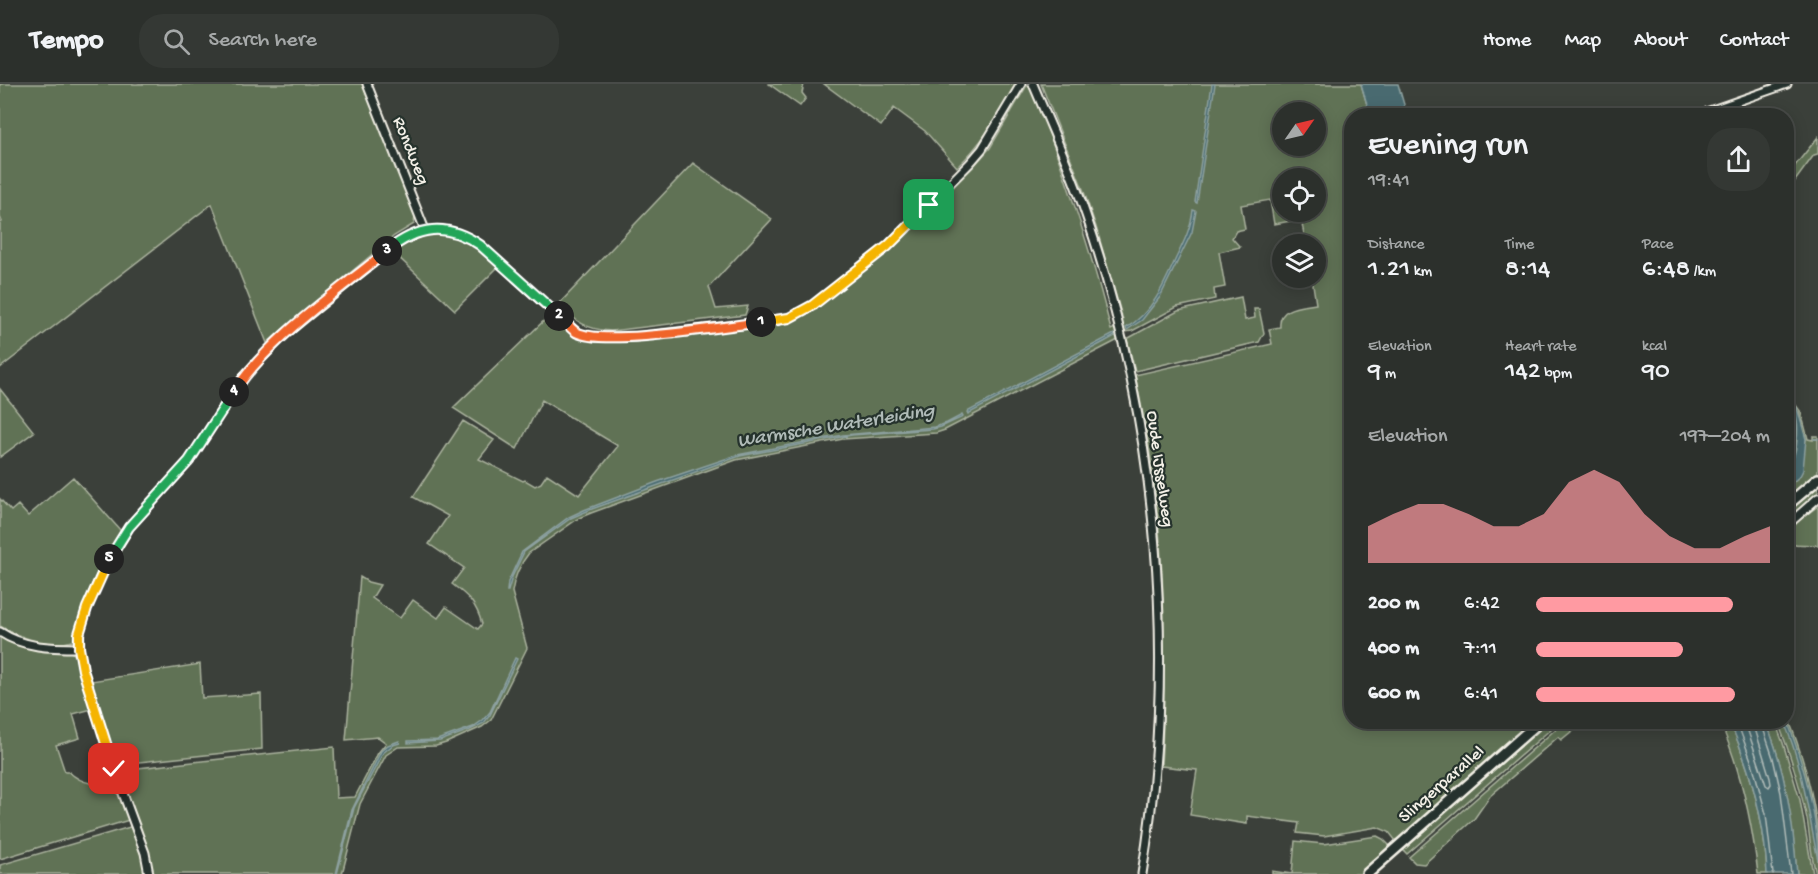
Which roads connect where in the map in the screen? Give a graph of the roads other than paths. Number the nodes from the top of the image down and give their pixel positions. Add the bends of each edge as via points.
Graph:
1 (367, 84) edge
2 (1021, 84) edge
3 (1033, 84) edge
4 (1787, 84) edge
5 (1718, 108) edge
6 (425, 230) junction
7 (1818, 479) edge
8 (1818, 498) edge
9 (1794, 499) edge
10 (1794, 519) edge
11 (0, 632) edge
12 (79, 648) junction
13 (1531, 729) edge
14 (149, 874) edge
15 (1142, 874) edge
16 (1367, 874) edge

1 - 6 street, Rondweg
2 - 6 street via 982,149 896,238 813,305 789,318 635,337 577,333 467,236
3 - 15 street, Oude IJsselweg via 1086,214 1129,372 1145,461 1156,565 1159,683
4 - 5 street
6 - 12 street via 392,247 284,335 245,375 189,461 119,542 87,608
7 - 9 main road
8 - 10 street
11 - 12 street via 24,644
12 - 14 street
13 - 16 main road, Slingerparallel

